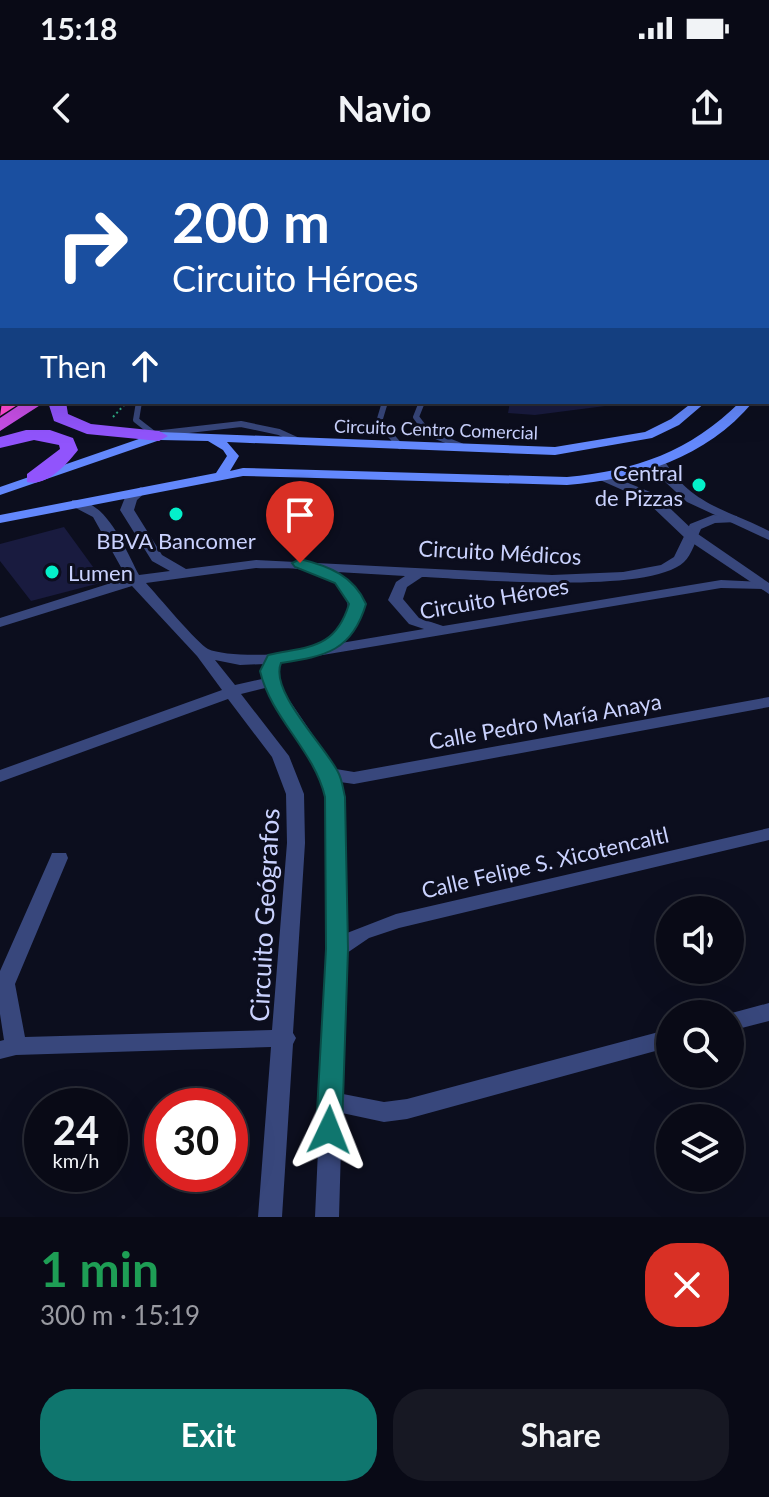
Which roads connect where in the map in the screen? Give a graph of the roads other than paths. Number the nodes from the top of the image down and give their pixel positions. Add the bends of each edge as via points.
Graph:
1 (33, 404) edge
2 (54, 404) edge
3 (57, 404) edge
4 (139, 404) edge
5 (384, 404) edge
6 (421, 404) edge
7 (697, 404) edge
8 (745, 404) edge
9 (0, 426) edge
10 (666, 428) junction
11 (159, 436) junction
12 (206, 437) junction
13 (0, 442) edge
14 (301, 442) junction
15 (400, 446) junction
16 (472, 450) junction
17 (679, 456) junction
18 (660, 463) junction
19 (221, 475) junction
20 (387, 475) junction
21 (604, 477) junction
22 (34, 478) junction
23 (473, 479) junction
24 (0, 491) edge
25 (141, 491) junction
26 (77, 503) junction
27 (0, 519) edge
28 (732, 519) junction
29 (767, 533) edge
30 (690, 535) junction
31 (300, 563) junction
32 (421, 571) junction
33 (184, 574) junction
34 (135, 580) junction
35 (766, 588) edge
36 (162, 611) junction
37 (0, 623) edge
38 (444, 631) junction
39 (317, 652) junction
40 (202, 653) junction
41 (274, 659) junction
42 (269, 682) junction
43 (233, 691) junction
44 (769, 702) edge
45 (330, 774) junction
46 (0, 776) edge
47 (769, 834) edge
48 (59, 858) dead end
49 (337, 949) junction
50 (3, 990) edge
51 (769, 1012) edge
52 (744, 1018) edge
53 (285, 1038) junction
54 (656, 1042) edge
55 (8, 1048) edge
56 (330, 1101) junction
57 (270, 1217) edge
58 (327, 1217) edge

1 - 9 highway
2 - 13 main road
3 - 11 main road via 60,417 77,426
4 - 11 lane via 136,420
5 - 15 lane via 379,422
6 - 16 lane via 416,417 422,428
7 - 10 main road, Circuito Centro Comercial
8 - 17 main road via 724,428
10 - 16 main road, Circuito Centro Comercial via 587,448
10 - 17 main road
11 - 12 main road, Circuito Centro Comercial
11 - 14 lane via 231,425 284,432
11 - 22 main road, Circuito Centro Comercial
12 - 14 main road, Circuito Centro Comercial
12 - 19 main road via 231,451 233,461
13 - 22 main road via 44,434 67,442 64,457
14 - 15 main road, Circuito Centro Comercial
15 - 16 main road, Circuito Centro Comercial
15 - 20 main road via 414,460 408,468
16 - 23 main road via 454,463 458,472
17 - 18 main road
18 - 21 main road
18 - 28 street via 673,486
19 - 20 main road
19 - 25 main road
20 - 23 main road
21 - 23 main road
21 - 30 street via 650,497
22 - 24 main road, Circuito Centro Comercial
25 - 26 main road
25 - 33 street via 127,510 162,563
26 - 27 main road
26 - 34 street, Circuito Geógrafos via 98,514
28 - 29 street
28 - 30 street via 703,522
30 - 32 street, Circuito Médicos via 686,552 671,565 623,576 552,579
30 - 35 street
31 - 32 street, Circuito Médicos
31 - 33 street, Circuito Médicos
31 - 39 street via 341,579 358,604 351,627
32 - 38 street via 401,585 395,600 414,621
33 - 34 street, Circuito Médicos
33 - 36 street via 166,588
34 - 36 street, Circuito Geógrafos
34 - 37 street, Circuito Médicos
35 - 38 street, Circuito Héroes via 721,584
36 - 40 street, Circuito Geógrafos
38 - 39 street, Circuito Héroes
39 - 41 street, Circuito Héroes
40 - 41 street, Circuito Héroes
40 - 43 street, Circuito Geógrafos
41 - 42 street
42 - 43 street
42 - 45 street
43 - 46 street
43 - 53 street, Circuito Geógrafos via 280,756 295,794
44 - 45 street, Calle Pedro María Anaya via 354,778
45 - 49 street via 335,797
47 - 49 street, Calle Felipe S. Xicotencaltl via 396,921
48 - 50 street
49 - 56 street
50 - 55 street
51 - 52 street
53 - 55 street
53 - 57 street, Circuito Geógrafos
54 - 56 street via 407,1109 384,1112
56 - 58 street

